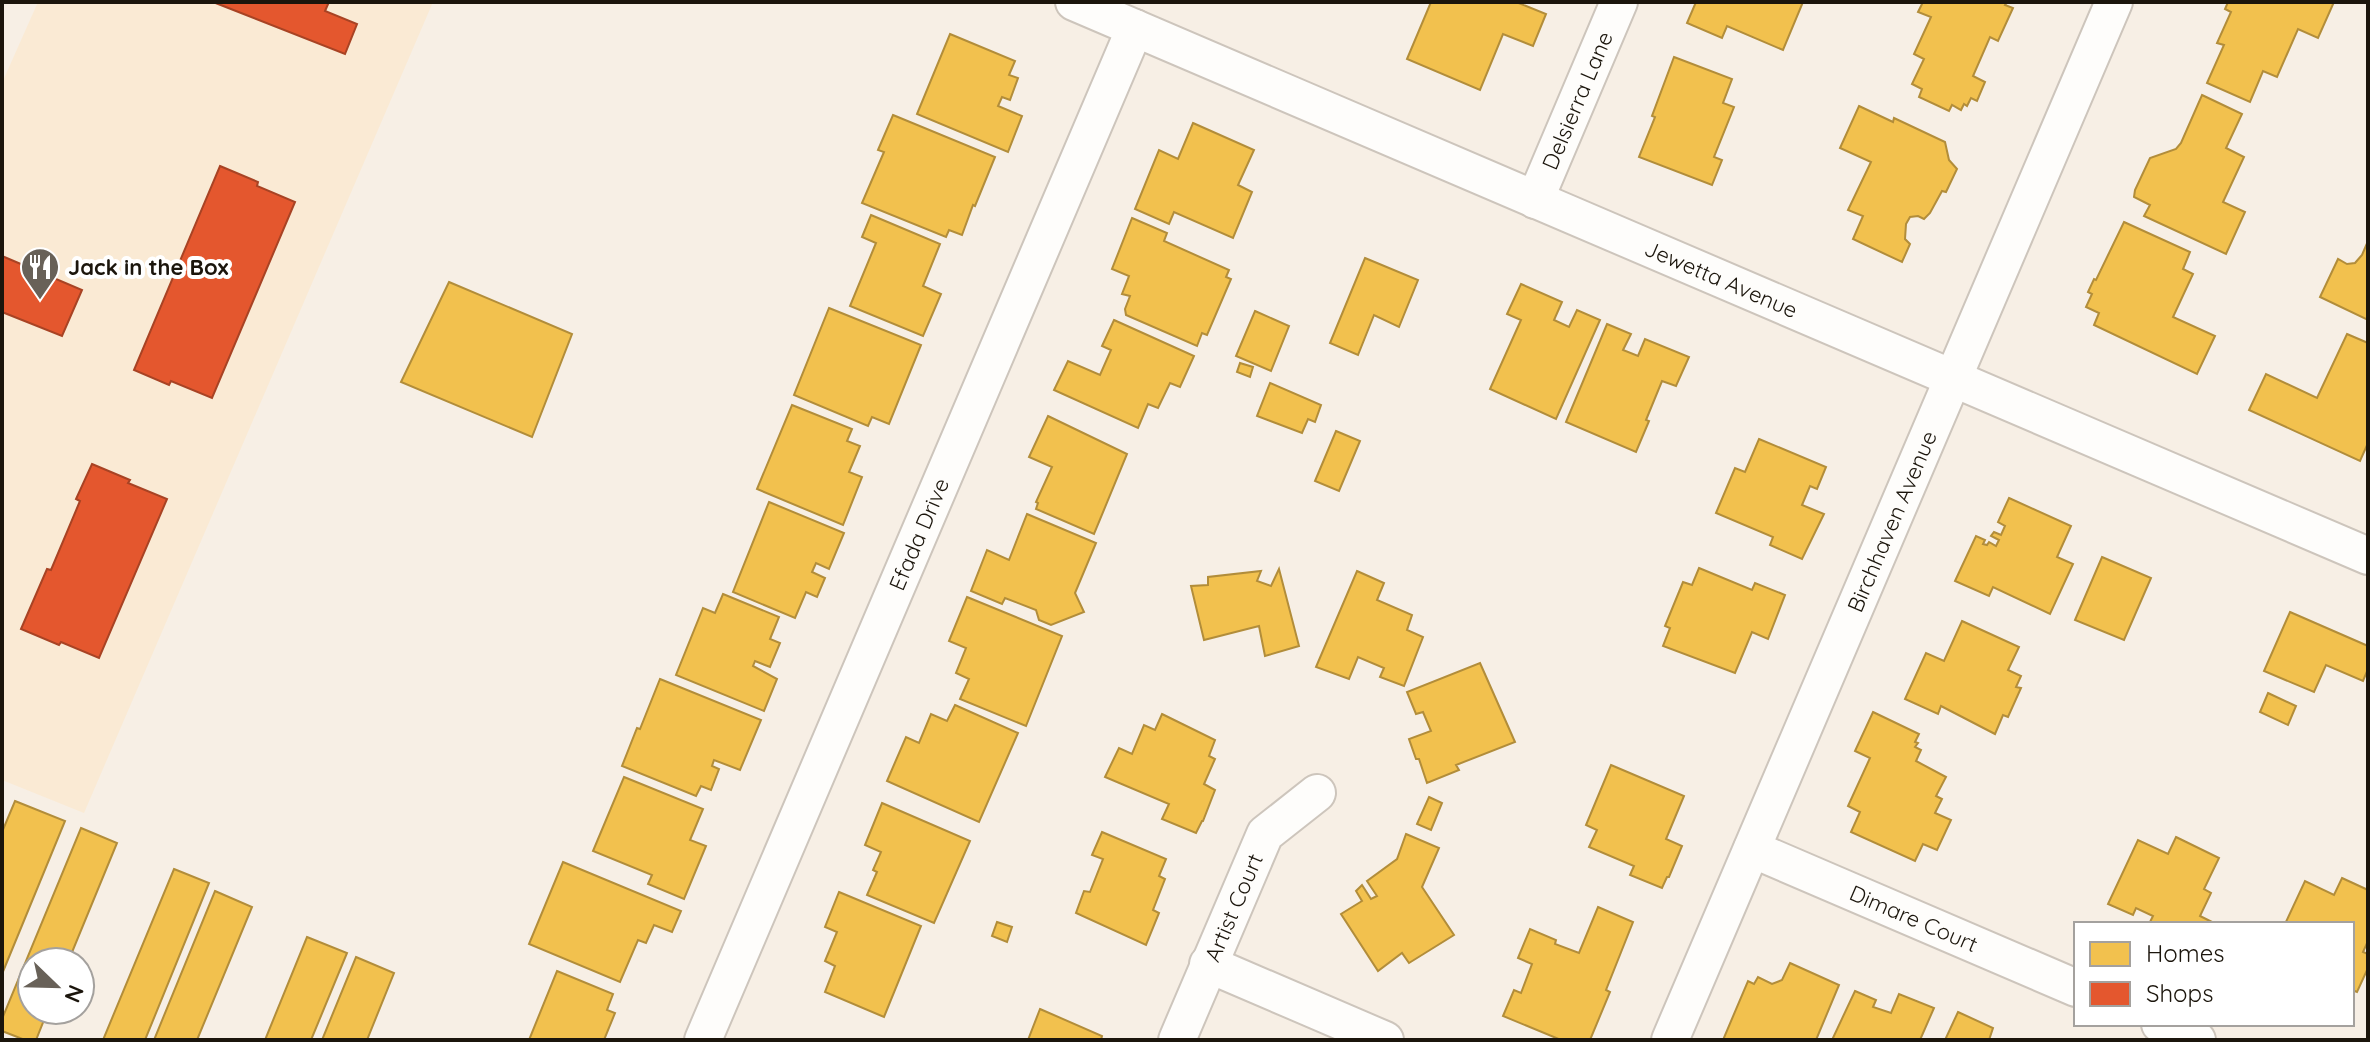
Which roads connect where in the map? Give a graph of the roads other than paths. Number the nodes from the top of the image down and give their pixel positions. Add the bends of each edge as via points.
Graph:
1 (1074, 2) edge
2 (1619, 2) edge
3 (2114, 2) edge
4 (1135, 28) junction
5 (1535, 200) junction
6 (1953, 379) junction
7 (2368, 556) edge
8 (1317, 793) dead end
9 (1752, 849) junction
10 (1208, 964) junction
11 (2074, 987) edge
12 (2165, 1026) edge
13 (703, 1040) edge
14 (1177, 1040) edge
15 (1385, 1040) edge
16 (1670, 1040) edge
17 (2197, 1040) edge

1 - 4 street, Jewetta Avenue
2 - 5 street, Delsierra Lane
3 - 6 street, Birchhaven Avenue
4 - 5 street, Jewetta Avenue
4 - 13 street, Efada Drive
5 - 6 street, Jewetta Avenue
6 - 7 street, Jewetta Avenue
6 - 9 street, Birchhaven Avenue
8 - 10 street, Artist Court via 1265,834
9 - 11 street, Dimare Court
9 - 16 street, Birchhaven Avenue
10 - 14 street, Artist Court
10 - 15 street
12 - 17 street

